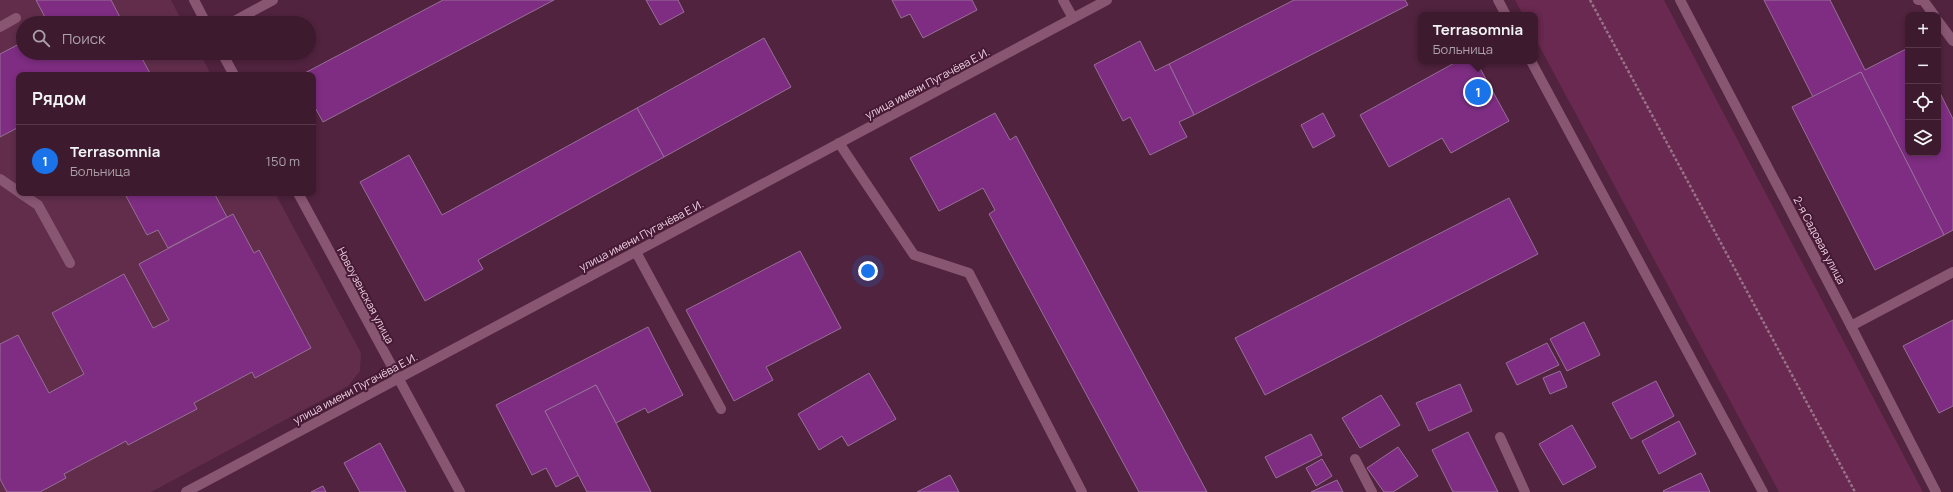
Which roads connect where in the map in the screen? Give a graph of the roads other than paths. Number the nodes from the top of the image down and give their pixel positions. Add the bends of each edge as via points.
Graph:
1 (194, 0) edge
2 (274, 0) edge
3 (1063, 0) edge
4 (1107, 0) edge
5 (1498, 0) edge
6 (1680, 0) edge
7 (1918, 0) edge
8 (1504, 12) edge
9 (1932, 12) edge
10 (202, 16) edge
11 (244, 16) edge
12 (16, 18) dead end
13 (1073, 18) junction
14 (1941, 25) edge
15 (0, 27) edge
16 (1953, 41) edge
17 (226, 60) edge
18 (1533, 64) edge
19 (232, 72) edge
20 (839, 143) junction
21 (0, 180) edge
22 (16, 190) edge
23 (24, 196) edge
24 (300, 196) edge
25 (636, 252) junction
26 (70, 263) dead end
27 (1953, 272) edge
28 (1852, 326) junction
29 (398, 379) junction
30 (720, 408) dead end
31 (1500, 437) dead end
32 (1355, 459) dead end
33 (186, 492) edge
34 (460, 492) edge
35 (1082, 492) edge
36 (1372, 492) edge
37 (1524, 492) edge
38 (1763, 492) edge
39 (1936, 492) edge

1 - 10 street
2 - 11 street
3 - 13 street
4 - 13 street, улица имени Пугачёва Е.И.
5 - 8 street
6 - 28 street, 2-я Садовая улица
7 - 9 street via 1923,0
12 - 15 street
13 - 20 street, улица имени Пугачёва Е.И.
14 - 16 street
17 - 19 street
18 - 38 street
20 - 25 street, улица имени Пугачёва Е.И.
20 - 35 street via 914,255 969,273
21 - 22 street
23 - 26 street via 38,205
24 - 29 street, Новоузенская улица
25 - 29 street, улица имени Пугачёва Е.И.
25 - 30 street
27 - 28 street
28 - 39 street, 2-я Садовая улица
29 - 33 street, улица имени Пугачёва Е.И.
29 - 34 street, Новоузенская улица
31 - 37 street
32 - 36 street

